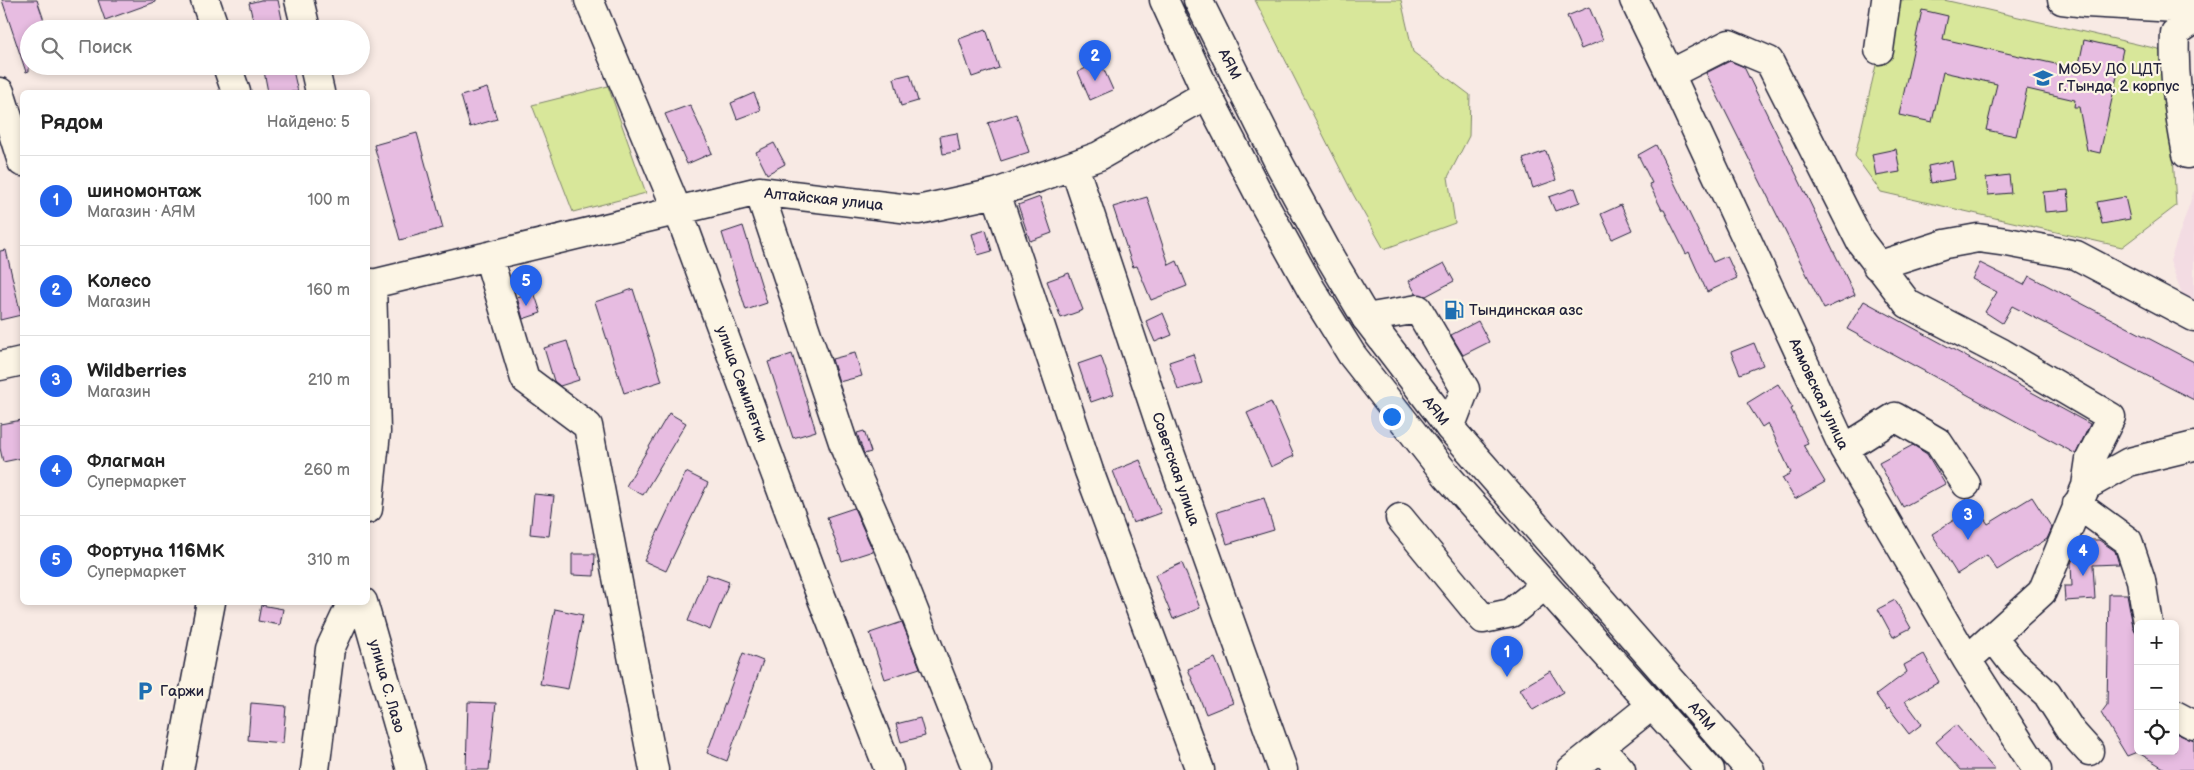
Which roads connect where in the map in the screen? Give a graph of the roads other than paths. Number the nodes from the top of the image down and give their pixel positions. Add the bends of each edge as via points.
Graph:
1 (205, 0) edge
2 (299, 0) edge
3 (589, 0) edge
4 (1164, 0) edge
5 (1198, 0) edge
6 (1634, 0) edge
7 (1886, 0) edge
8 (2062, 0) edge
9 (2194, 9) edge
10 (211, 20) edge
11 (304, 20) edge
12 (2194, 20) edge
13 (1880, 50) dead end
14 (1670, 74) junction
15 (230, 75) edge
16 (316, 75) edge
17 (235, 90) edge
18 (320, 90) edge
19 (0, 92) edge
20 (1207, 94) junction
21 (2187, 154) dead end
22 (20, 156) edge
23 (1074, 166) junction
24 (759, 191) junction
25 (996, 193) junction
26 (678, 211) junction
27 (488, 256) junction
28 (1878, 266) junction
29 (370, 285) edge
30 (370, 306) edge
31 (2194, 317) edge
32 (1366, 318) junction
33 (20, 361) edge
34 (0, 366) edge
35 (1450, 428) junction
36 (2194, 446) edge
37 (1844, 449) junction
38 (1966, 484) dead end
39 (370, 490) edge
40 (2081, 495) junction
41 (1400, 518) dead end
42 (1544, 586) junction
43 (211, 605) edge
44 (351, 605) edge
45 (364, 605) edge
46 (2147, 620) edge
47 (1993, 637) junction
48 (1967, 660) junction
49 (1652, 706) junction
50 (2179, 717) edge
51 (2194, 725) edge
52 (1601, 748) junction
53 (2089, 751) dead end
54 (179, 770) edge
55 (315, 770) edge
56 (411, 770) edge
57 (654, 770) edge
58 (889, 770) edge
59 (978, 770) edge
60 (1200, 770) edge
61 (1283, 770) edge
62 (1571, 770) edge
63 (1621, 770) edge
64 (1710, 770) edge
65 (1750, 770) edge
66 (2037, 770) edge

1 - 10 main road
2 - 11 main road
3 - 26 main road, улица Семилетки
4 - 20 main road, АЯМ
5 - 32 main road, АЯМ via 1280,165
6 - 14 main road, Аямовская улица
7 - 13 main road
8 - 9 main road
12 - 21 main road via 2175,33 2179,111
14 - 28 main road via 1728,44 1769,61 1860,242
14 - 37 main road, Аямовская улица
15 - 17 main road
16 - 18 main road
19 - 22 main road
20 - 23 main road, Алтайская улица via 1099,156
20 - 42 main road, АЯМ via 1311,289 1352,355 1447,476
23 - 25 main road, Алтайская улица
23 - 61 main road, Советская улица via 1164,436
24 - 25 main road, Алтайская улица via 918,210
24 - 26 main road, Алтайская улица
24 - 59 main road via 846,451 893,558
25 - 60 main road via 1089,471
26 - 27 main road, Алтайская улица
26 - 58 main road, улица Семилетки
27 - 29 main road, Алтайская улица
27 - 57 main road via 525,379 588,426
28 - 31 main road via 1946,244 1978,238 2007,242 2076,255
28 - 40 main road via 1908,304 2002,353 2111,417 2090,459
30 - 39 main road via 376,432
32 - 35 main road, АЯМ
32 - 35 main road via 1418,309 1464,389
33 - 34 main road
35 - 65 main road, АЯМ
36 - 40 main road via 2129,462
37 - 38 main road via 1895,417 1938,442
37 - 48 main road, Аямовская улица
40 - 46 main road via 2128,541 2141,580
40 - 47 main road via 2042,592
41 - 42 main road via 1483,619 1511,614
42 - 49 main road, АЯМ
43 - 54 main road
44 - 55 main road via 330,649
45 - 56 main road, улица С. Лазо
47 - 48 main road
47 - 53 main road via 2012,662 2047,694
48 - 66 main road, Аямовская улица
49 - 52 main road
49 - 64 main road, АЯМ
50 - 51 main road
52 - 62 main road
52 - 63 main road

